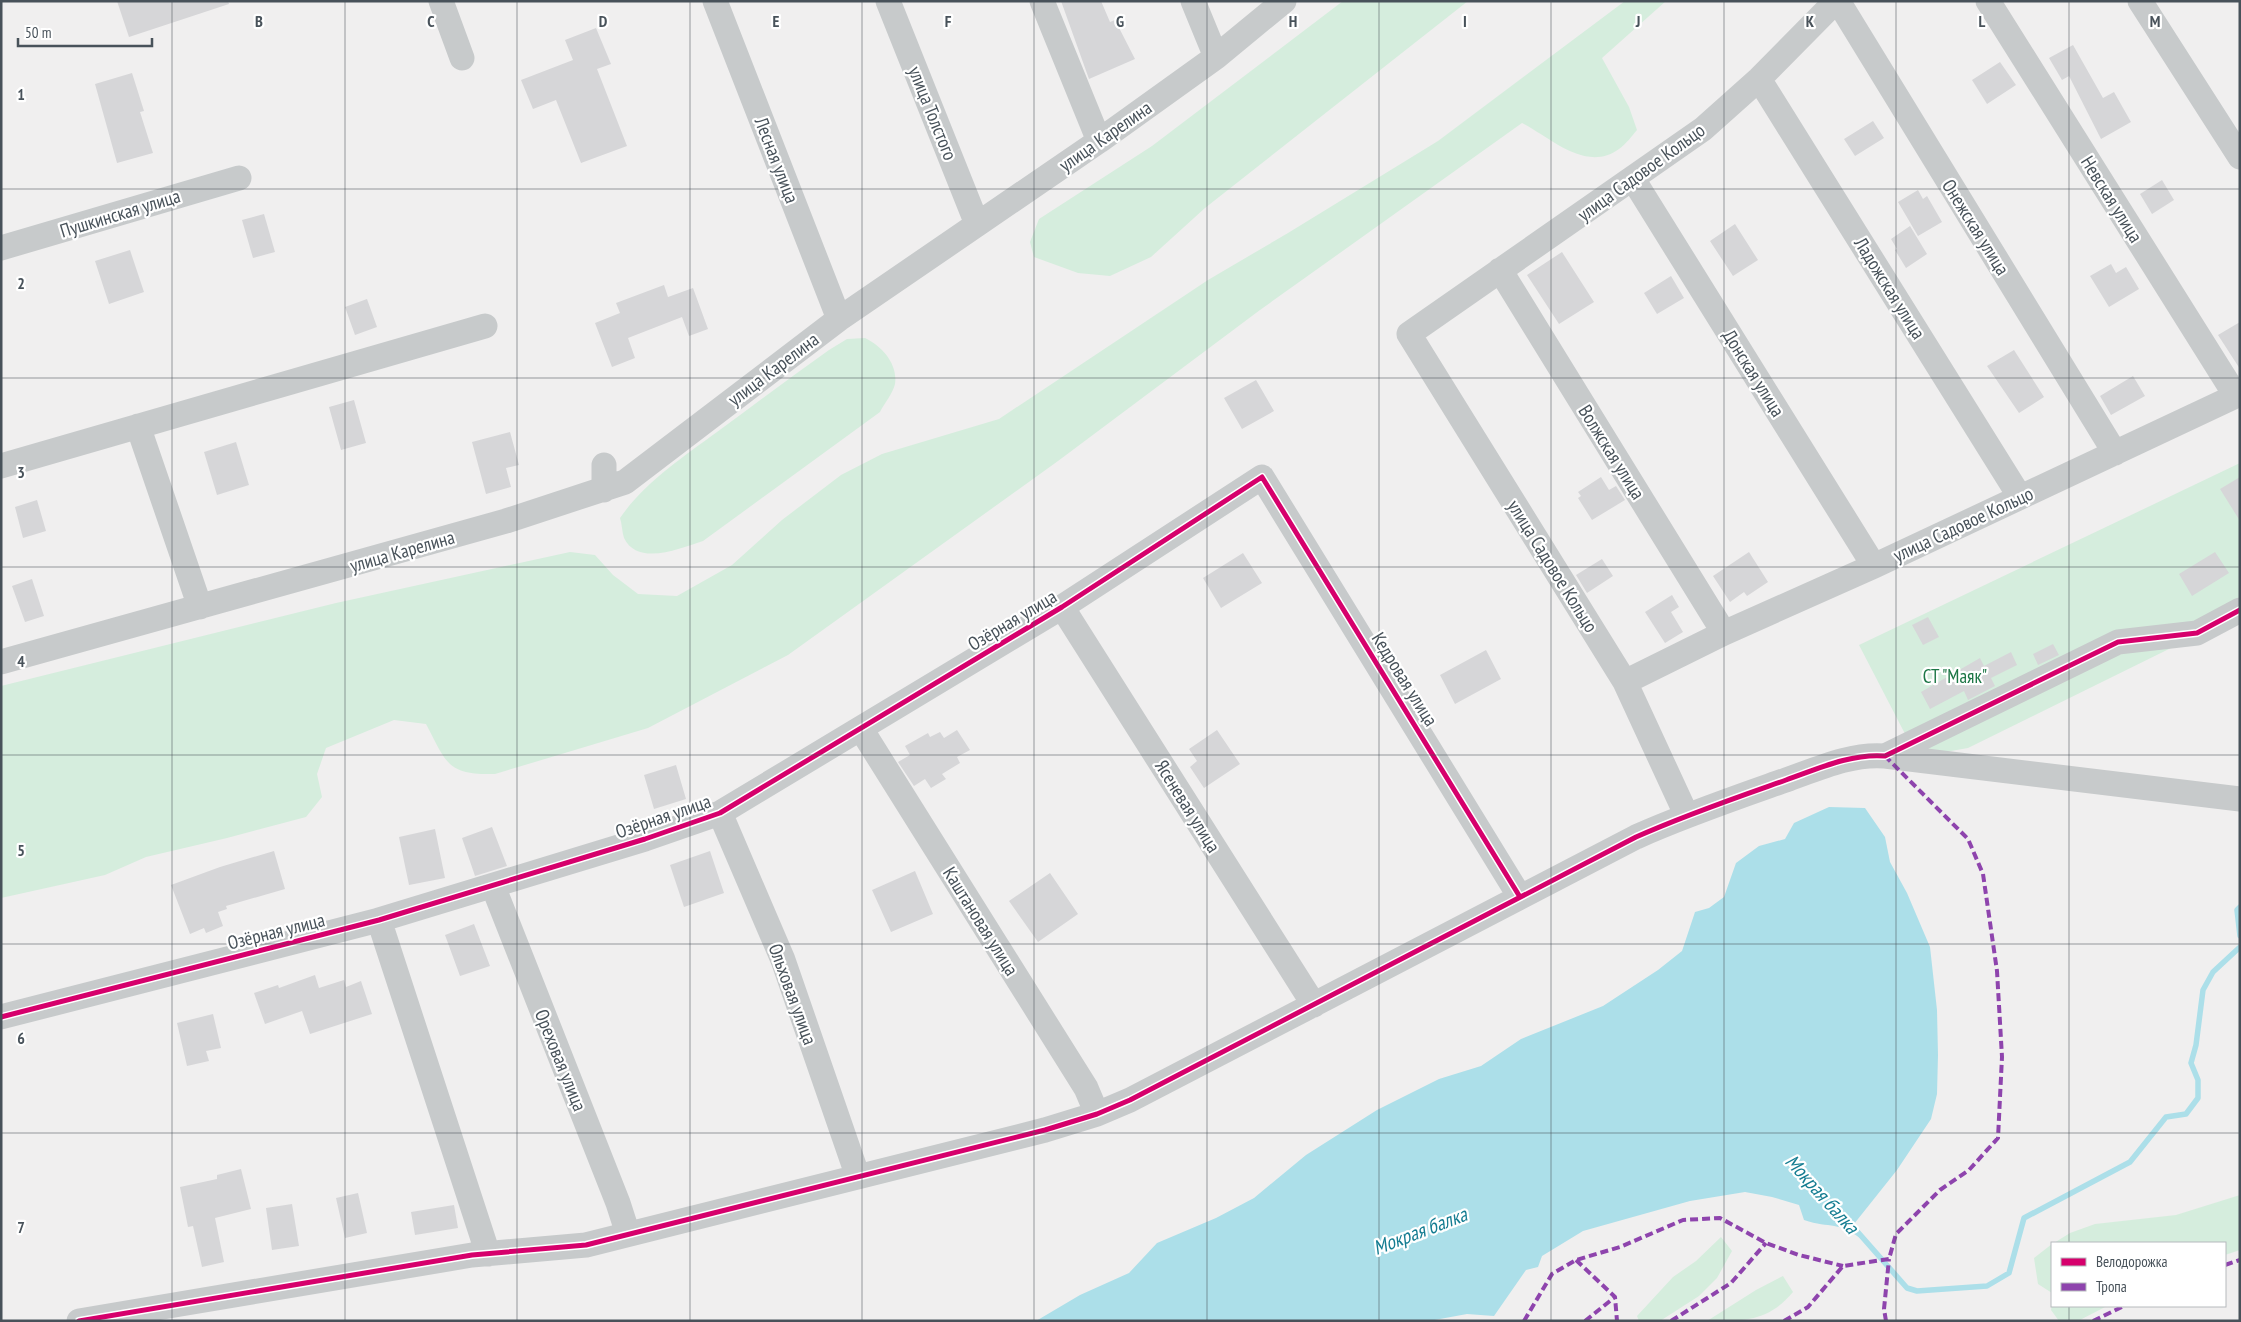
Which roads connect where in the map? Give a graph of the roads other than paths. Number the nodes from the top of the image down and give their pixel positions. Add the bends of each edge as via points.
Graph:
1 (440, 1) edge
2 (715, 1) edge
3 (888, 1) edge
4 (1042, 1) edge
5 (1193, 1) edge
6 (1284, 1) edge
7 (1837, 1) edge
8 (1988, 1) edge
9 (2140, 1) edge
10 (1216, 57) junction
11 (462, 58) dead end
12 (1759, 79) junction
13 (1099, 142) junction
14 (2240, 157) edge
15 (239, 178) dead end
16 (1633, 179) junction
17 (977, 224) junction
18 (1, 248) edge
19 (1500, 270) junction
20 (838, 319) junction
21 (485, 326) dead end
22 (2238, 395) edge
23 (138, 426) junction
24 (2115, 453) junction
25 (604, 464) dead end
26 (1, 466) edge
27 (1262, 477) joint
28 (604, 490) junction
29 (2020, 497) junction
30 (1874, 566) junction
31 (200, 607) junction
32 (1062, 607) junction
33 (2240, 610) edge
34 (1724, 633) junction
35 (1, 662) edge
36 (1625, 682) junction
37 (861, 730) junction
38 (1885, 756) junction
39 (2240, 799) edge
40 (720, 813) junction
41 (1686, 814) junction
42 (493, 886) junction
43 (1520, 897) junction
44 (379, 920) junction
45 (1314, 1004) junction
46 (1, 1017) edge
47 (1097, 1114) junction
48 (858, 1177) junction
49 (628, 1234) junction
50 (488, 1254) junction
51 (79, 1321) edge

1 - 11 street
2 - 20 street, Лесная улица
3 - 17 street, улица Толстого
4 - 13 street
5 - 10 street
6 - 10 street, улица Карелина
7 - 12 street, улица Садовое Кольцо
7 - 24 street, Онежская улица
8 - 22 street, Невская улица
9 - 14 street
10 - 13 street, улица Карелина
12 - 16 street, улица Садовое Кольцо via 1703,129
12 - 29 street, Ладожская улица
13 - 17 street, улица Карелина
15 - 18 street, Пушкинская улица
16 - 19 street, улица Садовое Кольцо
16 - 30 street, Донская улица
17 - 20 street, улица Карелина
19 - 34 street, Волжская улица
19 - 36 street, улица Садовое Кольцо via 1409,334
20 - 28 street, улица Карелина via 625,482
21 - 23 street
22 - 24 street, улица Садовое Кольцо
23 - 26 street
23 - 31 street
24 - 29 street, улица Садовое Кольцо
25 - 28 street
27 - 32 street, Озёрная улица
27 - 43 street, Кедровая улица
28 - 31 street, улица Карелина via 506,521
29 - 30 street, улица Садовое Кольцо
30 - 34 street, улица Садовое Кольцо
31 - 35 street, улица Карелина
32 - 37 street, Озёрная улица
32 - 45 street, Ясеневая улица
33 - 38 street via 2197,633 2118,642
34 - 36 street, улица Садовое Кольцо
36 - 41 street
37 - 40 street, Озёрная улица
37 - 47 street, Каштановая улица via 1086,1088
38 - 39 street
38 - 41 street via 1872,755 1837,762
40 - 42 street, Озёрная улица via 645,840
40 - 48 street, Ольховая улица via 782,960
41 - 43 street
42 - 44 street, Озёрная улица
42 - 49 street, Ореховая улица
43 - 45 street
44 - 46 street, Озёрная улица
44 - 50 street
45 - 47 street
47 - 48 street
48 - 49 street
49 - 50 street via 586,1245
50 - 51 street

